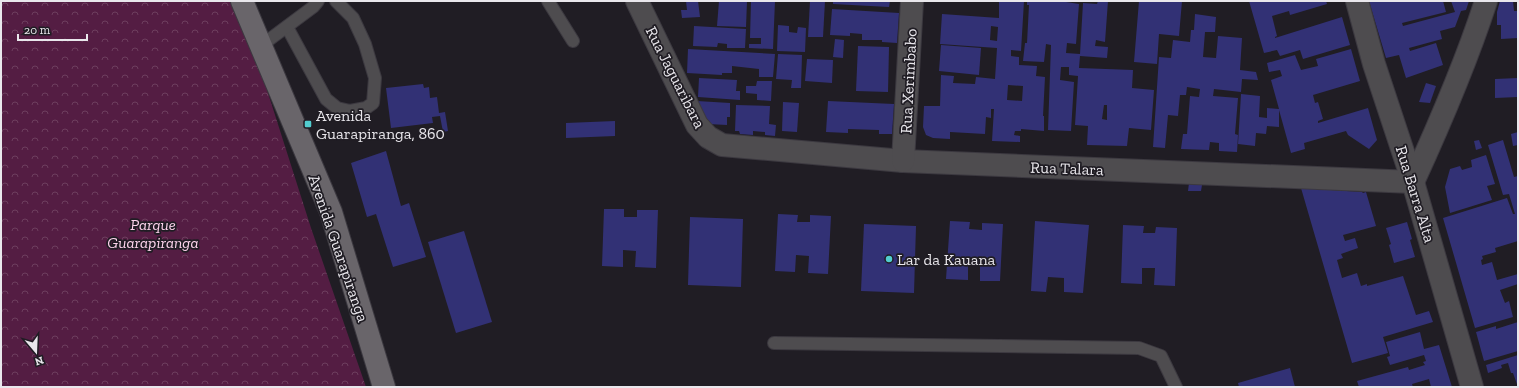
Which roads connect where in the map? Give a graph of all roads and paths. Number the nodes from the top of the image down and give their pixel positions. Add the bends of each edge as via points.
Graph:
1 (242, 1) edge
2 (318, 1) edge
3 (336, 1) edge
4 (548, 1) edge
5 (637, 1) edge
6 (912, 1) edge
7 (1357, 1) edge
8 (1486, 1) edge
9 (287, 26) junction
10 (573, 41) dead end
11 (262, 45) junction
12 (722, 145) joint
13 (903, 161) junction
14 (1413, 182) junction
15 (774, 343) dead end
16 (384, 387) edge
17 (1176, 387) edge
18 (1472, 387) edge

1 - 11 main road, Avenida Guarapiranga
2 - 9 lane
3 - 9 lane via 353,18 365,44 375,78 373,104 366,108 350,111 337,108 326,99
4 - 10 lane
5 - 12 street, Rua Jaguaribara via 697,125 708,137
6 - 13 street, Rua Xerimbabo
7 - 14 street, Rua Barra Alta via 1374,64
8 - 14 street via 1443,116
9 - 11 lane
11 - 16 main road, Avenida Guarapiranga via 331,212
12 - 13 street, Rua Talara
13 - 14 street, Rua Talara
14 - 18 street, Rua Barra Alta
15 - 17 lane via 1139,348 1161,356

